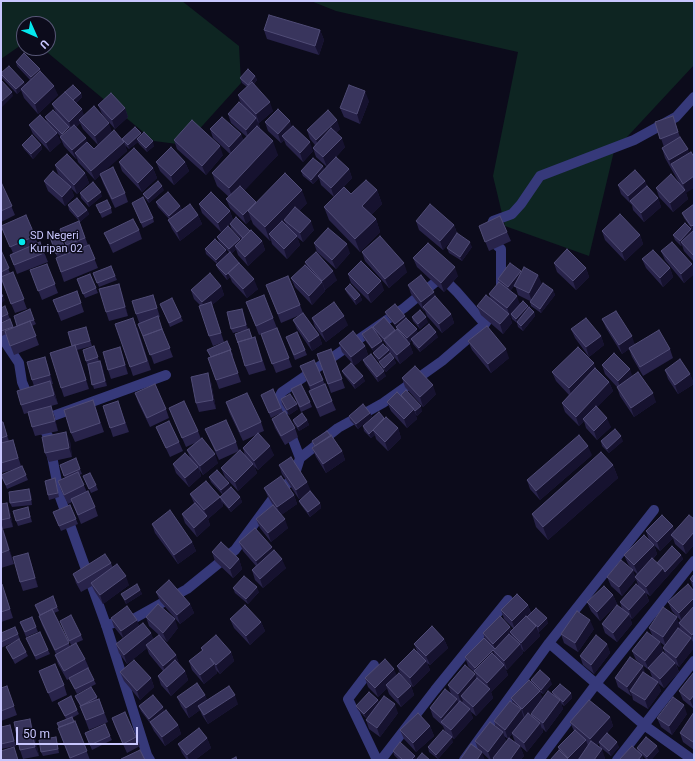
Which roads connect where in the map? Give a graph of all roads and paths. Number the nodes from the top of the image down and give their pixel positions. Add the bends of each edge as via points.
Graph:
1 (694, 97) edge
2 (485, 324) junction
3 (1, 336) edge
4 (166, 375) dead end
5 (36, 414) junction
6 (300, 458) junction
7 (654, 510) dead end
8 (694, 561) edge
9 (508, 600) dead end
10 (106, 625) junction
11 (549, 643) junction
12 (694, 661) edge
13 (374, 665) dead end
14 (596, 684) junction
15 (644, 724) junction
16 (149, 757) edge
17 (136, 758) edge
18 (377, 760) edge
19 (380, 760) edge
20 (464, 760) edge
21 (539, 760) edge
22 (617, 760) edge
23 (693, 760) edge

1 - 2 street via 676,117 634,140 540,176 512,214 493,221 490,230 493,242 501,249 501,299
2 - 6 street via 435,366 383,403 338,428
2 - 6 street via 444,279 438,280 404,308 282,392 278,399
3 - 5 street via 19,364 22,382
4 - 5 street
5 - 10 street via 48,436 60,497
6 - 10 street via 294,478 274,497 235,550 187,589 135,618
7 - 11 street
8 - 14 street
9 - 19 street
10 - 16 street
11 - 14 street
11 - 20 street
12 - 15 street
13 - 18 street via 348,699
14 - 15 street
14 - 21 street
15 - 22 street
15 - 23 street
16 - 17 street

